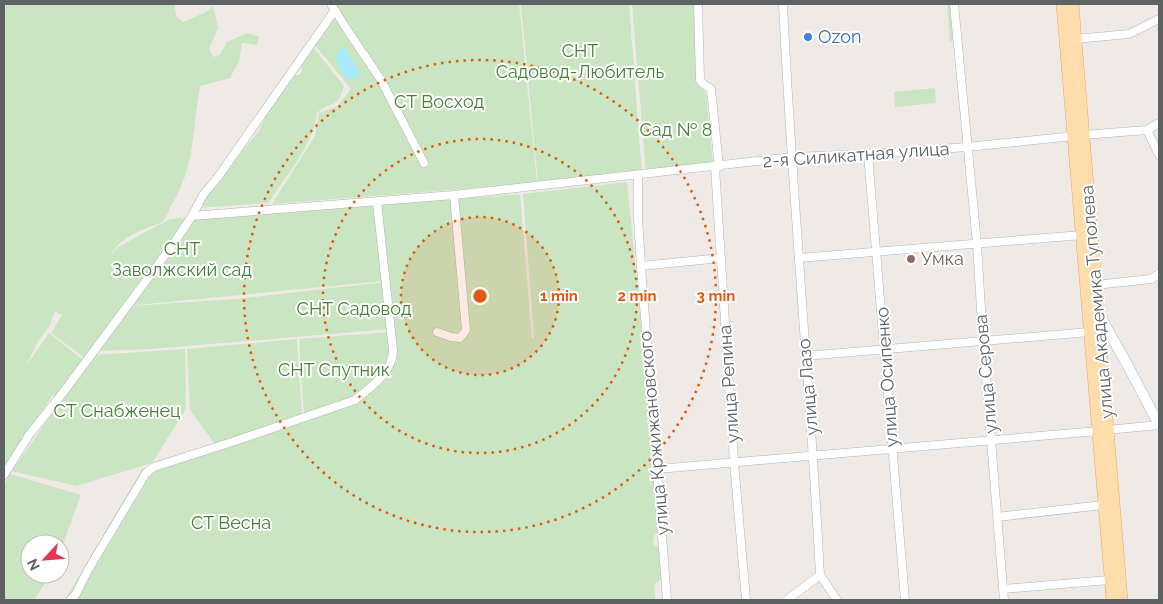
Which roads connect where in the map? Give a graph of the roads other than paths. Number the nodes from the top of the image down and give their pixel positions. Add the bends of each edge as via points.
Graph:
1 (698, 4) edge
2 (783, 4) edge
3 (954, 4) edge
4 (1062, 4) edge
5 (1073, 4) edge
6 (333, 7) edge
7 (1159, 19) edge
8 (1075, 39) junction
9 (1159, 123) edge
10 (1147, 130) junction
11 (1078, 135) junction
12 (967, 147) junction
13 (868, 154) junction
14 (1159, 155) edge
15 (793, 157) junction
16 (424, 163) dead end
17 (717, 167) junction
18 (638, 175) junction
19 (454, 195) junction
20 (377, 202) junction
21 (192, 216) junction
22 (1082, 235) junction
23 (977, 244) junction
24 (877, 252) junction
25 (721, 258) junction
26 (799, 258) junction
27 (641, 266) junction
28 (1159, 274) edge
29 (1095, 285) junction
30 (1093, 312) junction
31 (437, 332) dead end
32 (1090, 332) junction
33 (983, 341) junction
34 (885, 350) junction
35 (805, 356) junction
36 (1159, 425) edge
37 (1102, 430) junction
38 (992, 440) junction
39 (893, 449) junction
40 (814, 455) junction
41 (734, 462) junction
42 (658, 469) junction
43 (4, 475) edge
44 (1104, 505) junction
45 (997, 517) junction
46 (820, 575) junction
47 (1109, 580) junction
48 (1003, 589) junction
49 (70, 600) edge
50 (667, 600) edge
51 (746, 600) edge
52 (787, 600) edge
53 (837, 600) edge
54 (905, 600) edge
55 (1004, 600) edge
56 (1112, 600) edge
57 (1122, 600) edge

1 - 17 street, улица Репина via 700,80 711,89
2 - 15 street, улица Лазо
3 - 12 street, улица Серова
4 - 11 main road, улица Академика Туполева
5 - 8 main road, улица Академика Туполева
6 - 16 street via 381,80
6 - 21 street via 203,195
7 - 8 street via 1129,34
8 - 11 main road, улица Академика Туполева
9 - 10 street, 2-я Силикатная улица
10 - 11 street, 2-я Силикатная улица
10 - 14 street
11 - 12 street, 2-я Силикатная улица
11 - 22 main road, улица Академика Туполева
11 - 29 main road, улица Академика Туполева
12 - 13 street, 2-я Силикатная улица
12 - 23 street, улица Серова
13 - 15 street, 2-я Силикатная улица
13 - 24 street, улица Осипенко
15 - 17 street, 2-я Силикатная улица
15 - 26 street, улица Лазо
17 - 18 street, 2-я Силикатная улица
17 - 25 street, улица Репина
18 - 19 street, 2-я Силикатная улица
18 - 27 street, улица Кржижановского
19 - 20 street, 2-я Силикатная улица
19 - 31 street via 466,330 460,338
20 - 21 street, 2-я Силикатная улица
20 - 49 street via 393,350 393,359 387,370 355,400 154,467 146,474
21 - 43 street via 29,436
22 - 23 street
22 - 30 main road, улица Академика Туполева
23 - 24 street
23 - 33 street, улица Серова
24 - 26 street
24 - 34 street, улица Осипенко
25 - 27 street
25 - 41 street, улица Репина
26 - 35 street, улица Лазо
27 - 42 street, улица Кржижановского
28 - 29 street via 1151,278
29 - 30 main road, улица Академика Туполева
30 - 32 main road, улица Академика Туполева
30 - 36 street
30 - 37 main road, улица Академика Туполева
32 - 33 street
32 - 37 main road, улица Академика Туполева
33 - 34 street
33 - 38 street, улица Серова
34 - 35 street
34 - 39 street, улица Осипенко
35 - 40 street, улица Лазо
36 - 37 street
37 - 38 street
37 - 44 main road, улица Академика Туполева
37 - 57 main road, улица Академика Туполева
38 - 39 street
38 - 45 street, улица Серова
39 - 40 street
39 - 54 street, улица Осипенко
40 - 41 street
40 - 46 street, улица Лазо
41 - 42 street
41 - 51 street, улица Репина
42 - 50 street, улица Кржижановского
44 - 45 street
44 - 47 main road, улица Академика Туполева
45 - 48 street, улица Серова
46 - 52 street
46 - 53 street
47 - 48 street
47 - 56 main road, улица Академика Туполева
48 - 55 street, улица Серова

